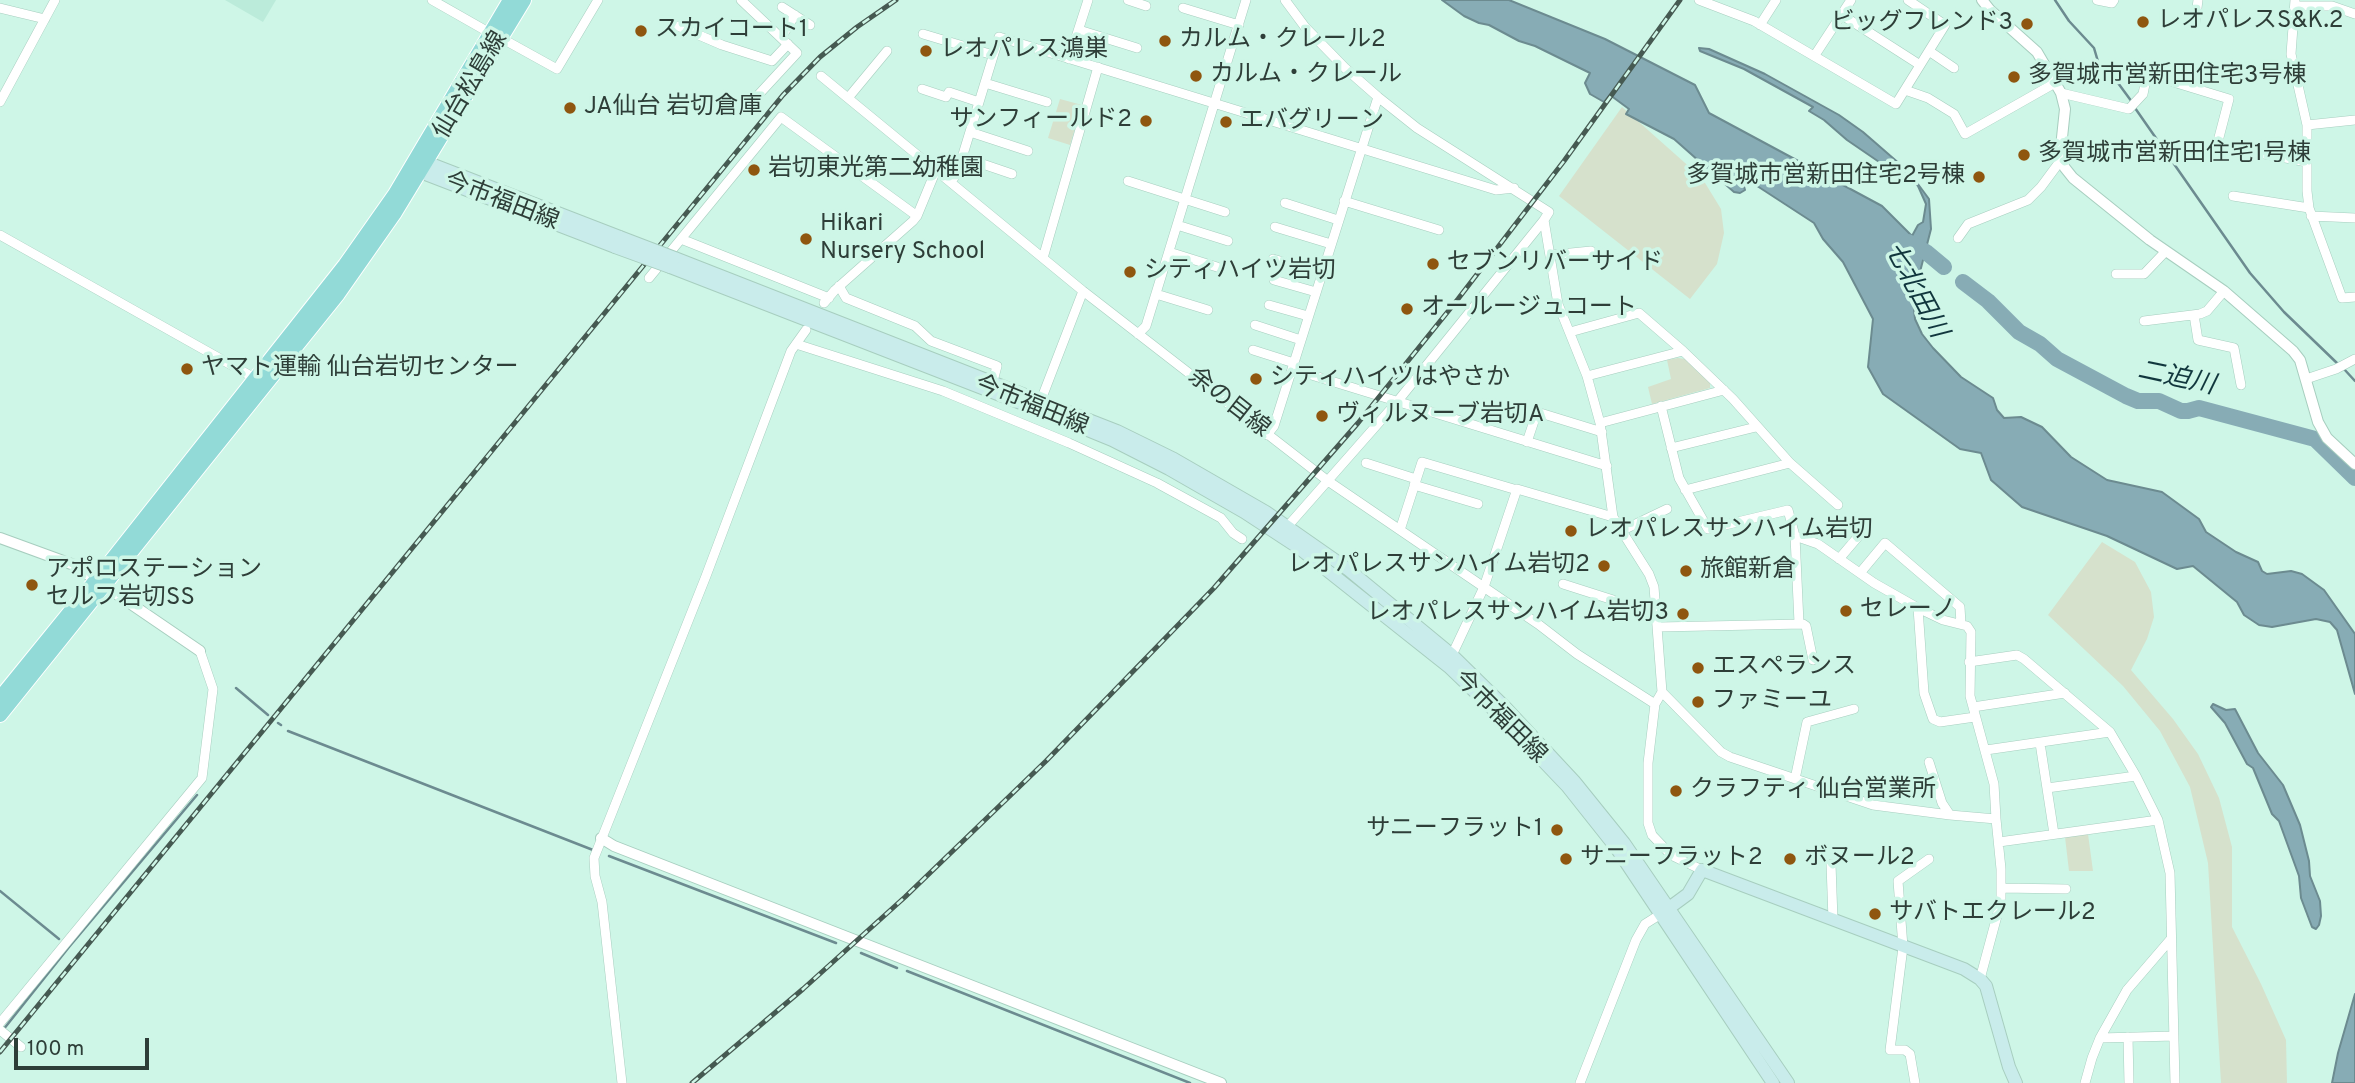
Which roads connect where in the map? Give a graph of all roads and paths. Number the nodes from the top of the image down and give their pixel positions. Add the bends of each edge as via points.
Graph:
1 (55, 0) edge
2 (432, 0) edge
3 (510, 0) edge
4 (524, 0) edge
5 (598, 0) edge
6 (741, 0) edge
7 (1088, 0) edge
8 (1128, 0) edge
9 (1246, 0) edge
10 (1285, 0) edge
11 (1701, 0) edge
12 (1776, 0) edge
13 (1851, 0) edge
14 (1908, 0) edge
15 (1982, 0) edge
16 (2097, 0) edge
17 (2114, 0) edge
18 (2197, 0) edge
19 (2295, 3) edge
20 (1146, 6) dead end
21 (782, 7) dead end
22 (0, 8) edge
23 (1183, 8) dead end
24 (2355, 14) edge
25 (795, 15) junction
26 (1842, 15) junction
27 (45, 19) junction
28 (2195, 23) dead end
29 (810, 25) dead end
30 (1239, 25) junction
31 (1760, 25) junction
32 (678, 26) dead end
33 (1079, 30) junction
34 (923, 34) dead end
35 (496, 35) junction
36 (785, 41) junction
37 (1137, 48) dead end
38 (887, 51) dead end
39 (1928, 51) junction
40 (993, 55) junction
41 (1815, 55) junction
42 (1069, 58) junction
43 (1920, 65) junction
44 (1098, 67) junction
45 (1954, 68) dead end
46 (821, 76) dead end
47 (985, 83) junction
48 (2058, 88) junction
49 (922, 89) dead end
50 (1905, 90) junction
51 (1378, 97) junction
52 (848, 98) junction
53 (0, 102) edge
54 (979, 102) junction
55 (1047, 102) dead end
56 (1216, 103) junction
57 (749, 105) dead end
58 (2355, 120) edge
59 (2307, 125) junction
60 (970, 132) junction
61 (1360, 149) junction
62 (1028, 150) dead end
63 (962, 157) junction
64 (2061, 160) junction
65 (2307, 162) junction
66 (420, 166) junction
67 (936, 170) junction
68 (1012, 174) dead end
69 (953, 178) junction
70 (1128, 181) dead end
71 (1514, 188) junction
72 (2233, 196) dead end
73 (1186, 200) junction
74 (1344, 201) junction
75 (1285, 204) dead end
76 (1225, 212) dead end
77 (2310, 212) junction
78 (917, 216) junction
79 (2355, 218) edge
80 (1338, 220) junction
81 (1544, 220) junction
82 (1177, 225) junction
83 (1275, 227) dead end
84 (1439, 230) dead end
85 (0, 235) edge
86 (1958, 238) dead end
87 (681, 239) junction
88 (1228, 241) dead end
89 (1331, 244) junction
90 (1591, 251) dead end
91 (2165, 251) junction
92 (1169, 252) junction
93 (1044, 253) junction
94 (1550, 255) junction
95 (1273, 259) dead end
96 (673, 263) junction
97 (1217, 267) dead end
98 (1322, 273) junction
99 (2116, 274) dead end
100 (649, 278) dead end
101 (1274, 280) dead end
102 (839, 286) junction
103 (1083, 291) junction
104 (2224, 291) junction
105 (1316, 292) junction
106 (1156, 294) junction
107 (2355, 296) edge
108 (1269, 305) dead end
109 (1208, 310) dead end
110 (2194, 315) junction
111 (1308, 316) junction
112 (2144, 321) dead end
113 (1255, 326) dead end
114 (806, 330) dead end
115 (1142, 331) junction
116 (1570, 332) junction
117 (1301, 340) junction
118 (796, 344) junction
119 (1253, 350) dead end
120 (1683, 351) junction
121 (2350, 361) edge
122 (1293, 366) junction
123 (1587, 376) junction
124 (2306, 379) junction
125 (993, 381) junction
126 (261, 382) junction
127 (2241, 385) dead end
128 (1724, 390) junction
129 (1041, 400) junction
130 (1397, 402) junction
131 (1661, 407) junction
132 (1756, 427) junction
133 (1601, 428) junction
134 (1270, 431) junction
135 (1527, 442) junction
136 (1671, 448) junction
137 (1366, 463) dead end
138 (1790, 463) junction
139 (2355, 464) edge
140 (1606, 466) junction
141 (1328, 481) junction
142 (1415, 482) junction
143 (1517, 490) junction
144 (1685, 490) junction
145 (1478, 504) dead end
146 (1838, 505) dead end
147 (1667, 509) dead end
148 (1613, 517) junction
149 (1868, 525) dead end
150 (1287, 527) junction
151 (1400, 530) junction
152 (1621, 531) junction
153 (1795, 536) junction
154 (0, 538) edge
155 (1242, 539) dead end
156 (1839, 559) junction
157 (1860, 573) junction
158 (100, 583) junction
159 (1563, 584) dead end
160 (1484, 587) junction
161 (1918, 608) junction
162 (1657, 614) junction
163 (1798, 623) junction
164 (1961, 624) junction
165 (1659, 627) junction
166 (200, 651) joint
167 (1452, 655) junction
168 (1813, 660) dead end
169 (1969, 662) junction
170 (2065, 694) junction
171 (0, 698) edge
172 (1659, 698) junction
173 (1973, 707) junction
174 (1854, 709) dead end
175 (0, 715) edge
176 (1975, 717) junction
177 (2110, 732) junction
178 (2040, 743) junction
179 (1986, 750) junction
180 (1929, 762) dead end
181 (2136, 776) junction
182 (1795, 779) junction
183 (2047, 788) junction
184 (1950, 815) junction
185 (1997, 819) junction
186 (2158, 820) junction
187 (2054, 834) junction
188 (601, 838) junction
189 (1999, 842) junction
190 (1929, 859) dead end
191 (1831, 864) dead end
192 (1702, 870) junction
193 (2002, 888) junction
194 (2066, 889) dead end
195 (1665, 911) junction
196 (1833, 920) junction
197 (2171, 940) junction
198 (1903, 947) junction
199 (1980, 979) junction
200 (0, 1023) edge
201 (2, 1032) edge
202 (2174, 1036) junction
203 (2127, 1037) junction
204 (2100, 1038) junction
205 (21, 1047) dead end
206 (622, 1083) edge
207 (1220, 1083) edge
208 (1580, 1083) edge
209 (1773, 1083) edge
210 (1788, 1083) edge
211 (1915, 1083) edge
212 (2016, 1083) edge
213 (2085, 1083) edge
214 (2129, 1083) edge
215 (2175, 1083) edge

1 - 27 street
2 - 35 street
3 - 35 main road, 仙台松島線
4 - 35 main road, 仙台松島線
5 - 35 street via 557,69
6 - 36 street
7 - 33 street
8 - 20 street
9 - 30 street
10 - 51 street via 1345,68
11 - 31 street
12 - 31 street
13 - 26 street
14 - 39 street via 1945,25
15 - 48 street via 2037,52
16 - 17 street
18 - 28 street
19 - 24 street via 2332,6
19 - 59 street via 2291,54
21 - 25 street
22 - 27 street
23 - 30 street
25 - 29 street
25 - 36 street
26 - 41 street
26 - 43 street
27 - 53 street
30 - 56 street
31 - 41 street
32 - 36 street via 772,61
33 - 37 street
33 - 42 street
34 - 40 street
35 - 66 main road, 仙台松島線
36 - 57 street via 797,52
38 - 52 street
39 - 43 street
39 - 45 street
40 - 42 street via 999,37
40 - 47 street
41 - 50 street via 1896,104
42 - 44 street
43 - 50 street
44 - 56 street
44 - 93 street
46 - 52 street, 余の目線
47 - 54 street
47 - 55 street
48 - 50 street via 1965,134 1954,114 1928,97
48 - 64 street via 2065,117
48 - 65 street via 2129,109 2144,94 2147,75 2229,99 2217,145
49 - 54 street
51 - 61 street
51 - 71 street via 1438,142
52 - 67 street, 余の目線
54 - 60 street
56 - 61 street
56 - 73 street
58 - 59 street
59 - 65 street
60 - 62 street
60 - 63 street
61 - 71 street via 1496,190
61 - 74 street
63 - 68 street
63 - 69 street
64 - 86 street via 2028,200 1968,224
64 - 91 street via 2073,178
65 - 77 street
66 - 96 main road, 今市福田線, bridge
66 - 126 main road, 仙台松島線 via 391,220 338,293
67 - 69 street, 余の目線
67 - 78 street
69 - 93 street, 余の目線
70 - 73 street
71 - 81 street via 1549,212
72 - 77 street
73 - 76 street
73 - 82 street
74 - 80 street
74 - 84 street
75 - 80 street
77 - 79 street
77 - 107 street via 2342,298
78 - 87 street via 781,117
78 - 102 street
80 - 89 street
81 - 94 street
81 - 130 street
82 - 88 street
82 - 92 street
83 - 89 street
85 - 126 street
87 - 100 street
87 - 102 street via 827,300
89 - 98 street
90 - 94 street
91 - 99 street via 2144,274
91 - 104 street
92 - 97 street
92 - 106 street
93 - 103 street, 余の目線
94 - 116 street via 1558,304
95 - 98 street
96 - 125 main road, 今市福田線
96 - 195 main road, 今市福田線 via 1112,440 1282,536 1449,667 1575,797
98 - 105 street
101 - 105 street
102 - 125 street via 846,298 915,326 931,341 996,366
103 - 115 street, 余の目線
103 - 129 street
104 - 110 street via 2207,311
104 - 124 street via 2293,351
105 - 111 street
106 - 109 street
106 - 115 street
108 - 111 street
110 - 112 street
110 - 127 street via 2198,340 2234,348
111 - 117 street
113 - 117 street
114 - 118 street
115 - 134 street, 余の目線
116 - 120 street via 1639,313
116 - 123 street
117 - 122 street
118 - 155 street via 943,391 1069,443 1221,518
118 - 188 street
119 - 122 street
120 - 123 street
120 - 128 street
121 - 124 street
122 - 130 street
122 - 134 street
123 - 133 street
124 - 139 street via 2327,438
125 - 129 main road, 今市福田線
126 - 158 main road, 仙台松島線
128 - 131 street
128 - 132 street
129 - 150 main road, 今市福田線 via 1174,459
130 - 135 street
130 - 141 street
131 - 133 street
131 - 136 street
132 - 136 street
132 - 138 street
133 - 135 street via 1537,412
133 - 140 street
134 - 141 street, 余の目線
135 - 140 street
136 - 144 street
137 - 142 street
138 - 144 street
138 - 146 street
140 - 148 street
141 - 150 street
141 - 151 street, 余の目線
142 - 143 street via 1422,462
142 - 145 street
142 - 151 street
143 - 148 street
143 - 160 street
144 - 153 street via 1708,530 1788,510
147 - 152 street
148 - 152 street
149 - 156 street
150 - 167 main road, 今市福田線 via 1349,570
151 - 160 street, 余の目線
152 - 162 street via 1649,574
153 - 156 street via 1818,544
153 - 163 street
154 - 158 street via 74,565
156 - 157 street
157 - 161 street
157 - 164 street via 1885,543 1960,607
158 - 166 street
158 - 171 main road
158 - 175 main road
159 - 162 street
160 - 167 street
160 - 172 street, 余の目線 via 1577,654
161 - 164 street
161 - 176 street via 1924,693 1933,719
162 - 165 street
163 - 165 street
163 - 168 street via 1806,626
164 - 169 street via 1971,632
165 - 172 street
166 - 200 street via 213,689 202,778
167 - 195 main road, 今市福田線 via 1574,781 1624,843
169 - 170 street via 2017,655
169 - 173 street
170 - 173 street
170 - 177 street
172 - 182 street, 余の目線 via 1721,752
172 - 192 street via 1648,763 1648,823 1652,835 1671,855
173 - 176 street
174 - 182 street via 1807,722
176 - 179 street
177 - 178 street
177 - 181 street
178 - 179 street
178 - 183 street
179 - 185 street
180 - 184 street
181 - 183 street
181 - 186 street
182 - 184 street, 余の目線 via 1873,805
183 - 187 street
184 - 185 street, 余の目線
185 - 189 street
186 - 187 street
186 - 197 street via 2170,873
187 - 189 street
188 - 206 street via 594,866
188 - 207 street
189 - 193 street
190 - 198 street via 1898,881
191 - 196 street
192 - 195 main road via 1688,894
192 - 196 main road
193 - 194 street
193 - 199 street
195 - 208 street via 1645,924 1636,940
195 - 209 main road, 今市福田線
195 - 210 main road, 今市福田線
196 - 198 main road
197 - 202 street
197 - 204 street via 2127,990
198 - 199 main road
198 - 211 street via 1890,1050 1910,1054
199 - 212 main road via 1990,996
201 - 205 street
202 - 203 street
202 - 215 street
203 - 204 street
203 - 214 street
204 - 213 street

